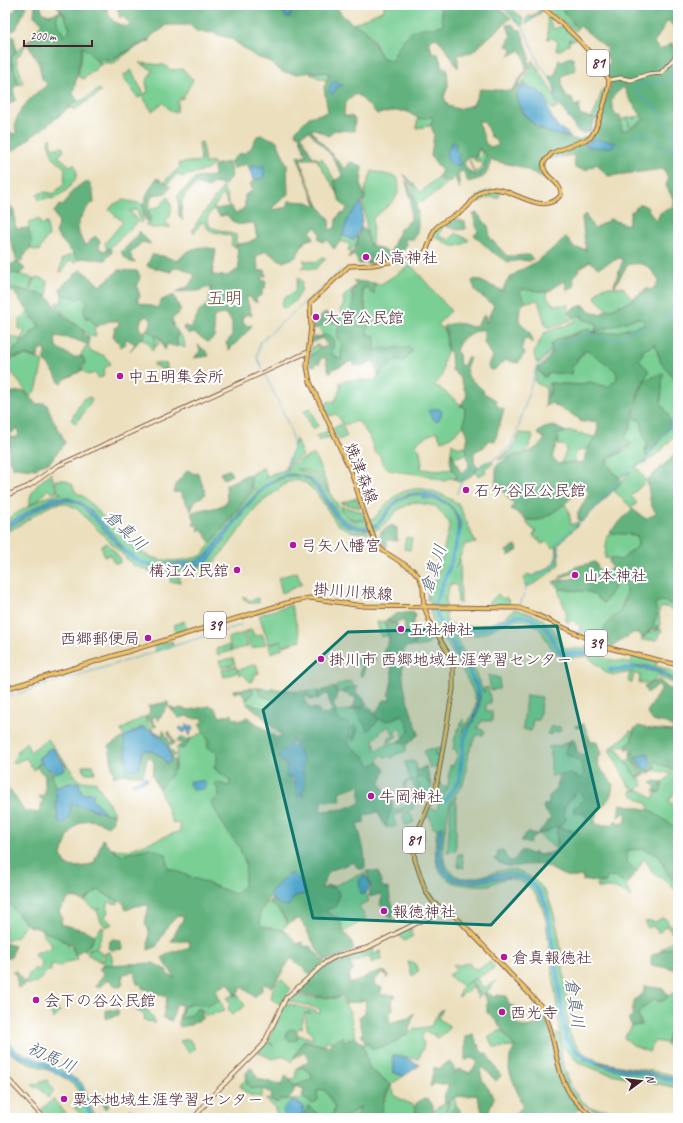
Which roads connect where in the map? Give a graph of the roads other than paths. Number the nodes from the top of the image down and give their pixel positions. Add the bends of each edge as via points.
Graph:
1 (542, 7) edge
2 (678, 54) edge
3 (609, 80) junction
4 (308, 352) junction
5 (5, 496) edge
6 (424, 606) junction
7 (678, 664) edge
8 (5, 690) edge
9 (441, 907) junction
10 (5, 1076) edge
11 (44, 1118) edge
12 (194, 1118) edge
13 (594, 1118) edge

1 - 3 main road, 81 via 585,45
2 - 3 street via 661,73 631,80
3 - 4 main road, 焼津森線 / 81 via 594,134 546,158 543,168 559,186 562,193 559,198 551,204 542,204 495,189 484,190 464,209 439,225 421,256 373,265 349,266 310,303
4 - 5 street via 57,466 29,486
4 - 6 main road, 焼津森線 / 81 via 310,382 352,474 372,533 382,550 417,574 422,583
6 - 7 main road, 掛川川根線 / 39 via 517,608 605,647
6 - 8 main road, 掛川川根線 / 39 via 363,606 319,598 300,600
6 - 9 main road, 焼津森線 / 81 via 452,661 454,680 436,788 413,843 415,860 426,892 433,902
9 - 12 street via 435,914 367,948 337,956 326,962 286,998 263,1045
9 - 13 main road, 焼津森線 / 81 via 455,916 540,1005 548,1020 564,1082 574,1099
10 - 11 street

